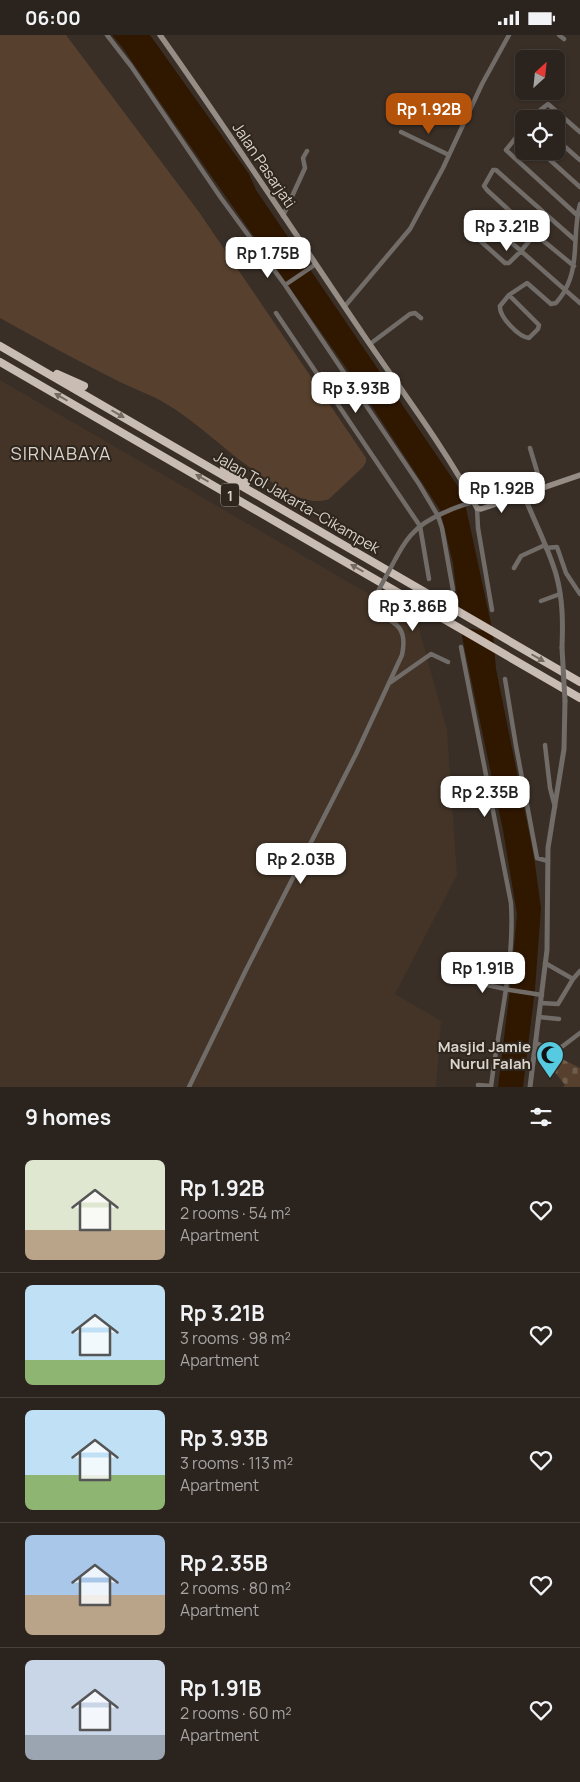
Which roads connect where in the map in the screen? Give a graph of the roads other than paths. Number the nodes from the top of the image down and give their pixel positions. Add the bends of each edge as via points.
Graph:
1 (107, 35) edge
2 (160, 35) edge
3 (509, 35) edge
4 (559, 35) edge
5 (564, 39) dead end
6 (540, 110) edge
7 (555, 110) edge
8 (565, 119) edge
9 (401, 132) dead end
10 (580, 132) edge
11 (515, 139) edge
12 (565, 147) edge
13 (307, 151) dead end
14 (449, 155) junction
15 (515, 158) edge
16 (517, 160) edge
17 (550, 160) edge
18 (580, 160) edge
19 (580, 187) edge
20 (580, 204) edge
21 (577, 215) junction
22 (283, 216) junction
23 (535, 235) junction
24 (575, 240) junction
25 (520, 251) junction
26 (316, 264) junction
27 (574, 266) junction
28 (285, 285) junction
29 (566, 290) junction
30 (510, 295) junction
31 (580, 303) edge
32 (345, 306) junction
33 (276, 313) dead end
34 (420, 318) dead end
35 (370, 343) junction
36 (0, 346) edge
37 (16, 355) junction
38 (0, 362) edge
39 (84, 386) dead end
40 (530, 448) dead end
41 (224, 467) dead end
42 (580, 475) edge
43 (542, 489) junction
44 (524, 495) junction
45 (265, 499) junction
46 (474, 505) junction
47 (440, 515) junction
48 (420, 526) junction
49 (545, 546) junction
50 (514, 568) dead end
51 (429, 579) dead end
52 (577, 586) edge
53 (453, 590) dead end
54 (560, 594) junction
55 (580, 594) edge
56 (541, 601) dead end
57 (492, 610) dead end
58 (461, 647) dead end
59 (448, 661) dead end
60 (505, 679) dead end
61 (580, 682) edge
62 (390, 683) junction
63 (580, 697) edge
64 (545, 745) dead end
65 (555, 808) junction
66 (548, 861) junction
67 (545, 963) junction
68 (580, 971) edge
69 (573, 979) junction
70 (465, 980) dead end
71 (508, 990) junction
72 (542, 995) junction
73 (541, 1003) junction
74 (539, 1017) junction
75 (559, 1019) dead end
76 (580, 1033) edge
77 (536, 1043) junction
78 (478, 1085) dead end
79 (491, 1086) edge
80 (189, 1087) edge
81 (530, 1087) edge

1 - 28 street
2 - 22 main road, Jalan Pasarjati
3 - 14 street
4 - 5 street
6 - 7 street via 548,104
8 - 10 street
9 - 14 street
11 - 15 street via 506,150
12 - 18 street
13 - 22 street via 303,158 305,168
14 - 32 street via 410,229
16 - 21 street
17 - 19 street
20 - 21 street
21 - 24 street
22 - 26 main road, Jalan Pasarjati
23 - 24 street via 484,186 493,170 496,169
23 - 25 street
23 - 27 street
24 - 27 street
25 - 25 street via 506,263 469,232 467,226 474,214 479,214
25 - 29 street
26 - 28 street
26 - 32 main road, Jalan Pasarjati
27 - 29 street
28 - 47 street
29 - 30 street via 553,305 527,283
29 - 31 street
30 - 30 street via 500,306 501,315 524,338 529,338 539,325
32 - 35 main road, Jalan Pasarjati
33 - 48 street
34 - 35 street via 410,314
35 - 46 main road, Jalan Pasarjati via 413,405
36 - 37 highway, Jalan Tol Jakarta–Cikampek / 1
37 - 39 highway
37 -> 45 highway, Jalan Tol Jakarta–Cikampek / 1
63 -> 38 highway, Jalan Tol Jakarta–Cikampek / 1
40 - 43 street
41 - 45 highway
42 - 43 main road
43 - 44 main road
44 - 46 main road via 481,509
44 - 49 street
45 -> 61 highway, Jalan Tol Jakarta–Cikampek / 1
46 - 47 street
46 - 57 street
47 - 48 street
47 - 53 street
48 - 51 street
48 - 62 street, bridge via 396,558 374,601 374,611 397,624 404,638 402,655
49 - 50 street via 521,556
49 - 52 street via 557,547 566,573
49 - 54 street
52 - 55 street
54 - 56 street
54 - 65 street, bridge via 564,749
58 - 71 street via 511,903
59 - 62 street via 431,654
60 - 66 street via 537,858
62 - 80 street
64 - 65 street
65 - 66 street
66 - 67 street
67 - 69 street
67 - 72 street
68 - 69 street
69 - 73 street via 558,1004
70 - 71 street
71 - 72 street
71 - 79 street
72 - 73 street
73 - 74 street
74 - 75 street
74 - 77 street
76 - 77 street via 555,1052
77 - 81 street
78 - 79 street

